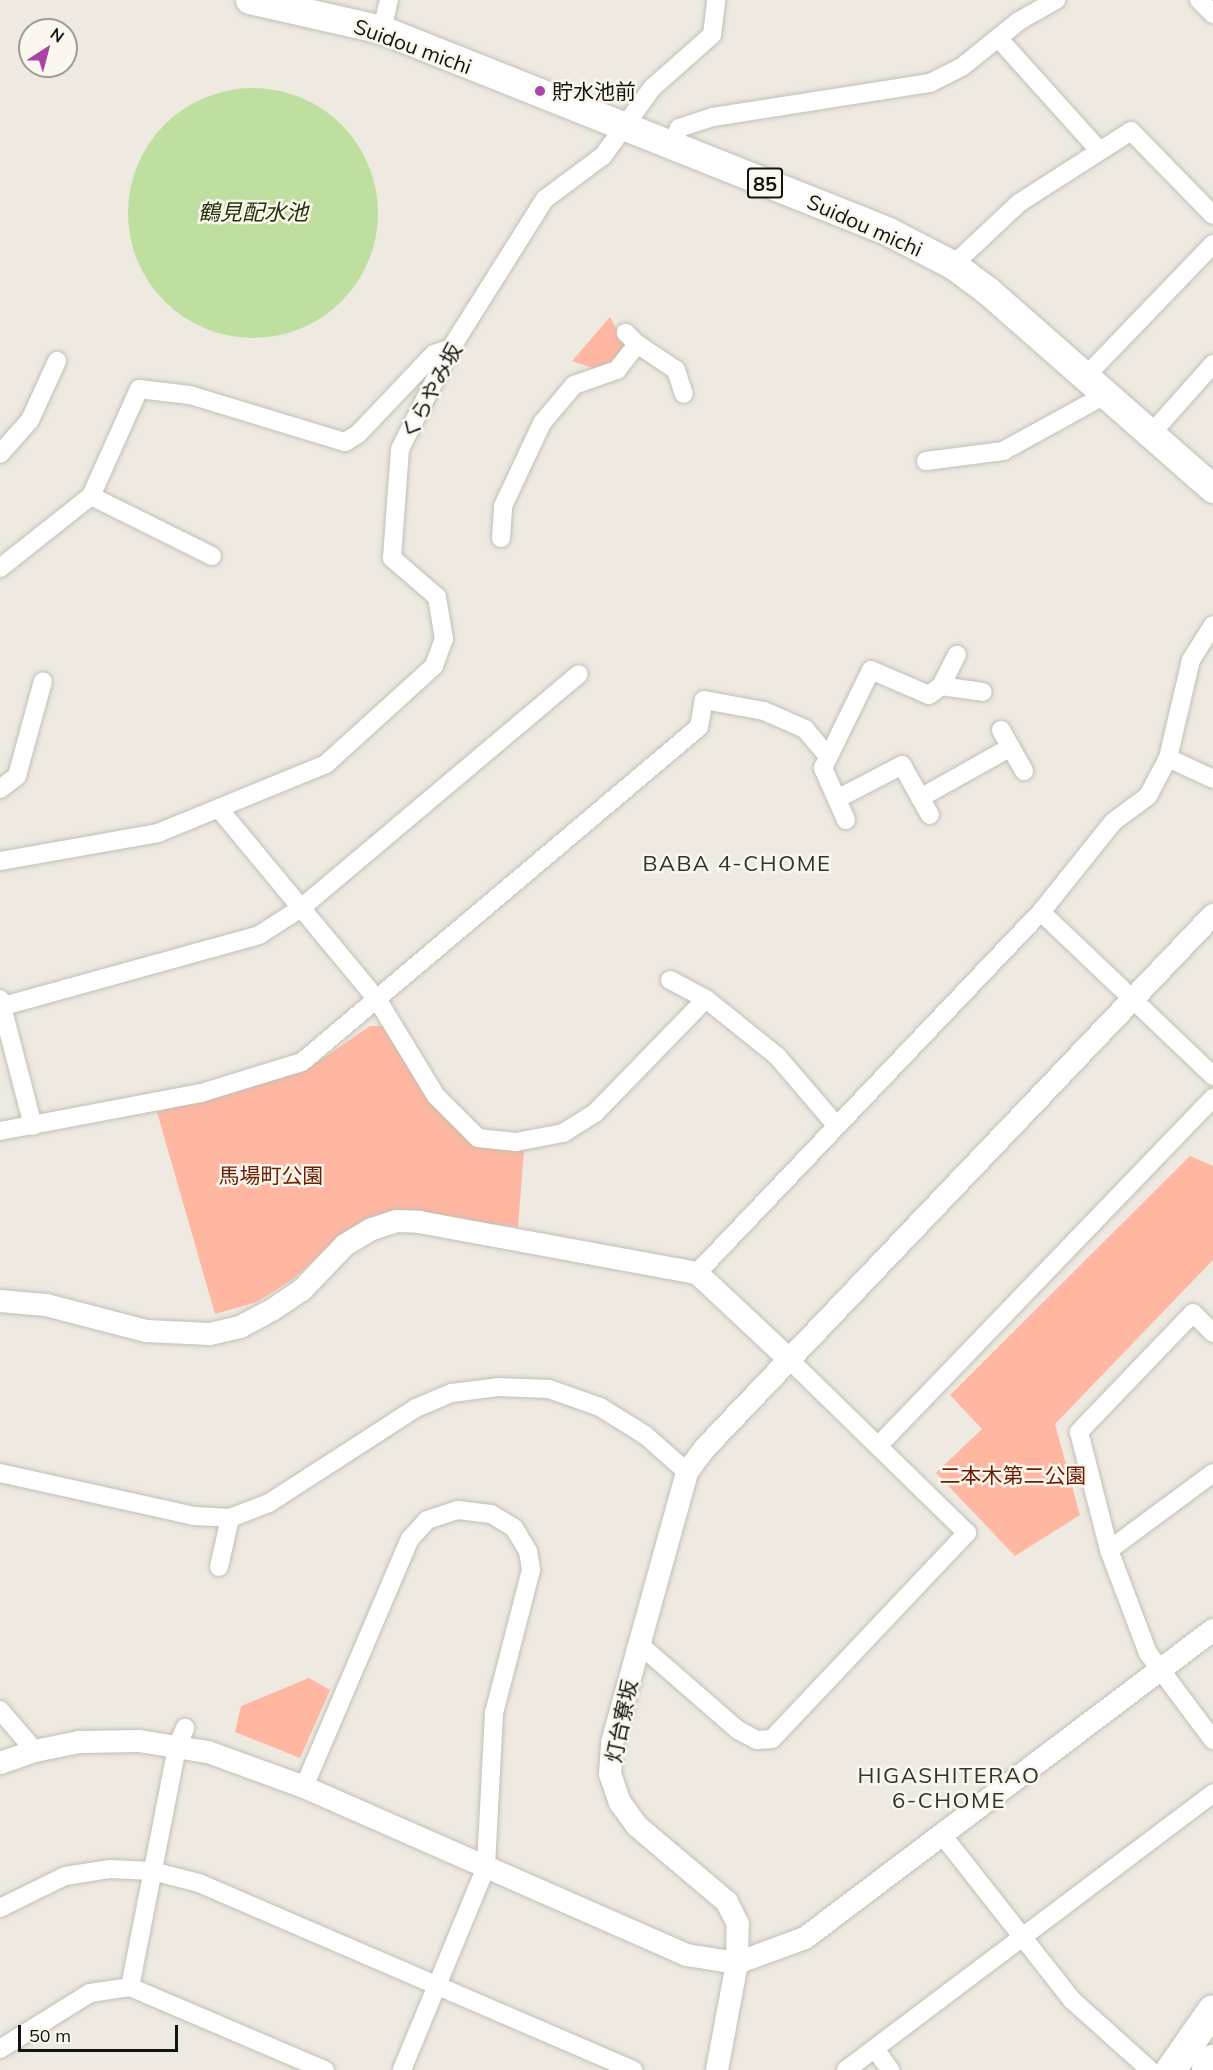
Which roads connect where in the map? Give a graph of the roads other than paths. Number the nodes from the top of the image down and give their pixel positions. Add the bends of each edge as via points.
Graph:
1 (250, 0) edge
2 (389, 0) edge
3 (717, 0) edge
4 (1020, 0) edge
5 (1056, 0) edge
6 (1199, 0) edge
7 (1213, 14) edge
8 (1018, 21) junction
9 (382, 30) junction
10 (999, 39) junction
11 (621, 128) junction
12 (672, 147) junction
13 (1100, 150) junction
14 (1213, 215) edge
15 (1213, 244) edge
16 (952, 265) junction
17 (451, 348) junction
18 (57, 361) dead end
19 (1213, 364) edge
20 (1093, 387) junction
21 (684, 394) dead end
22 (1150, 435) junction
23 (0, 454) edge
24 (926, 461) dead end
25 (1213, 489) edge
26 (91, 496) junction
27 (501, 538) dead end
28 (212, 556) dead end
29 (0, 568) edge
30 (1211, 634) edge
31 (957, 656) dead end
32 (579, 674) dead end
33 (43, 681) dead end
34 (941, 686) junction
35 (983, 692) dead end
36 (1001, 730) dead end
37 (1011, 747) junction
38 (827, 755) junction
39 (1168, 758) junction
40 (1024, 771) dead end
41 (1213, 779) edge
42 (0, 789) edge
43 (920, 798) junction
44 (837, 799) junction
45 (219, 809) junction
46 (930, 815) dead end
47 (846, 820) dead end
48 (0, 861) edge
49 (301, 908) junction
50 (1041, 912) junction
51 (1213, 915) edge
52 (670, 980) dead end
53 (377, 999) junction
54 (706, 999) junction
55 (1134, 1000) junction
56 (1, 1004) edge
57 (1213, 1076) edge
58 (1213, 1098) edge
59 (836, 1125) junction
60 (33, 1126) junction
61 (0, 1131) edge
62 (697, 1273) junction
63 (0, 1301) edge
64 (1213, 1333) edge
65 (790, 1361) junction
66 (879, 1445) junction
67 (687, 1472) junction
68 (0, 1473) edge
69 (1213, 1473) edge
70 (230, 1518) junction
71 (1109, 1550) junction
72 (219, 1567) dead end
73 (1213, 1630) edge
74 (639, 1644) junction
75 (1159, 1670) junction
76 (0, 1710) edge
77 (181, 1737) junction
78 (1213, 1740) edge
79 (35, 1751) junction
80 (0, 1763) edge
81 (304, 1787) junction
82 (1213, 1793) edge
83 (943, 1836) junction
84 (486, 1867) junction
85 (152, 1871) junction
86 (0, 1908) edge
87 (1024, 1935) junction
88 (737, 1963) junction
89 (437, 1986) junction
90 (129, 1987) junction
91 (1213, 2010) edge
92 (0, 2049) edge
93 (875, 2049) junction
94 (1213, 2060) edge
95 (325, 2070) edge
96 (402, 2070) edge
97 (633, 2070) edge
98 (717, 2070) edge
99 (846, 2070) edge
100 (890, 2070) edge
101 (1150, 2070) edge
102 (1171, 2070) edge
103 (1206, 2070) edge

1 - 9 main road, Suidou michi / 85
2 - 9 street
3 - 11 street, くらやみ坂 via 712,35 652,88
4 - 8 street
5 - 8 street
6 - 7 street
8 - 10 street
9 - 11 main road, Suidou michi / 85
10 - 12 street via 963,66 930,83 713,117 679,128
10 - 13 street
11 - 12 main road, Suidou michi / 85
11 - 17 street, くらやみ坂 via 603,156 545,199
12 - 16 main road, Suidou michi / 85 via 887,231
13 - 14 street via 1131,131
13 - 16 street via 1019,203
15 - 20 street
16 - 20 main road, Suidou michi / 85 via 988,291
17 - 26 street via 434,354 358,434 345,442 190,395 139,389
17 - 45 street, くらやみ坂 via 400,449 392,558 437,597 444,639 434,666 326,764
18 - 23 street via 30,420
19 - 22 street
20 - 22 main road, Suidou michi / 85
20 - 24 street via 1003,451
21 - 27 street via 676,370 631,338 617,370 574,385 542,423 503,506
22 - 25 main road, Suidou michi / 85
26 - 28 street
26 - 29 street
30 - 39 street via 1191,660
31 - 34 street
32 - 49 street
33 - 42 street via 17,776
34 - 35 street
34 - 38 street via 929,695 871,670
36 - 37 street
37 - 40 street
37 - 43 street
38 - 44 street via 823,768
38 - 53 street via 806,729 764,711 704,700 699,727
39 - 41 street
39 - 50 street via 1148,796 1113,822
43 - 44 street via 902,765
43 - 46 street
44 - 47 street
45 - 48 street via 158,833
45 - 49 street
49 - 53 street
49 - 56 street via 259,935
50 - 55 street
50 - 59 street
51 - 55 street
52 - 54 street
53 - 54 street via 436,1096 462,1124 478,1138 516,1142 563,1133 595,1113
53 - 60 street via 302,1062 201,1093
54 - 59 street via 777,1056
55 - 57 street
55 - 65 street
56 - 60 street
58 - 66 street
59 - 62 street
60 - 61 street
62 - 63 street via 452,1226 396,1221 345,1245 302,1290 272,1310 240,1327 210,1334 146,1331 46,1305
62 - 65 street
64 - 71 street via 1193,1313 1079,1432
65 - 66 street
65 - 67 street via 706,1447
66 - 74 street via 968,1533 772,1739 757,1740 738,1731
67 - 70 street via 645,1435 600,1407 549,1389 498,1387 452,1393 416,1408 269,1503
67 - 74 street, 灯台寮坂
68 - 70 street via 194,1516
69 - 71 street
70 - 72 street
71 - 75 street via 1148,1653
73 - 75 street
74 - 88 street, 灯台寮坂 via 612,1743 610,1774 620,1803 637,1826 727,1902 738,1924
75 - 78 street
75 - 83 street
76 - 79 street
77 - 79 street via 79,1742
77 - 81 street via 208,1752
77 - 85 street
79 - 80 street
81 - 84 street
81 - 84 street via 410,1539 427,1520 458,1510 491,1514 514,1527 528,1551 531,1570 494,1713
82 - 87 street
83 - 87 street
83 - 88 street via 805,1938
84 - 88 street via 687,1955
84 - 89 street
85 - 86 street via 110,1869 65,1876
85 - 89 street via 199,1882
85 - 90 street
87 - 93 street
87 - 101 street via 1072,2000
88 - 98 street, 灯台寮坂
89 - 96 street
89 - 97 street
90 - 92 street via 90,1993
90 - 95 street
91 - 102 highway
93 - 99 street
93 - 100 street
94 - 103 highway

